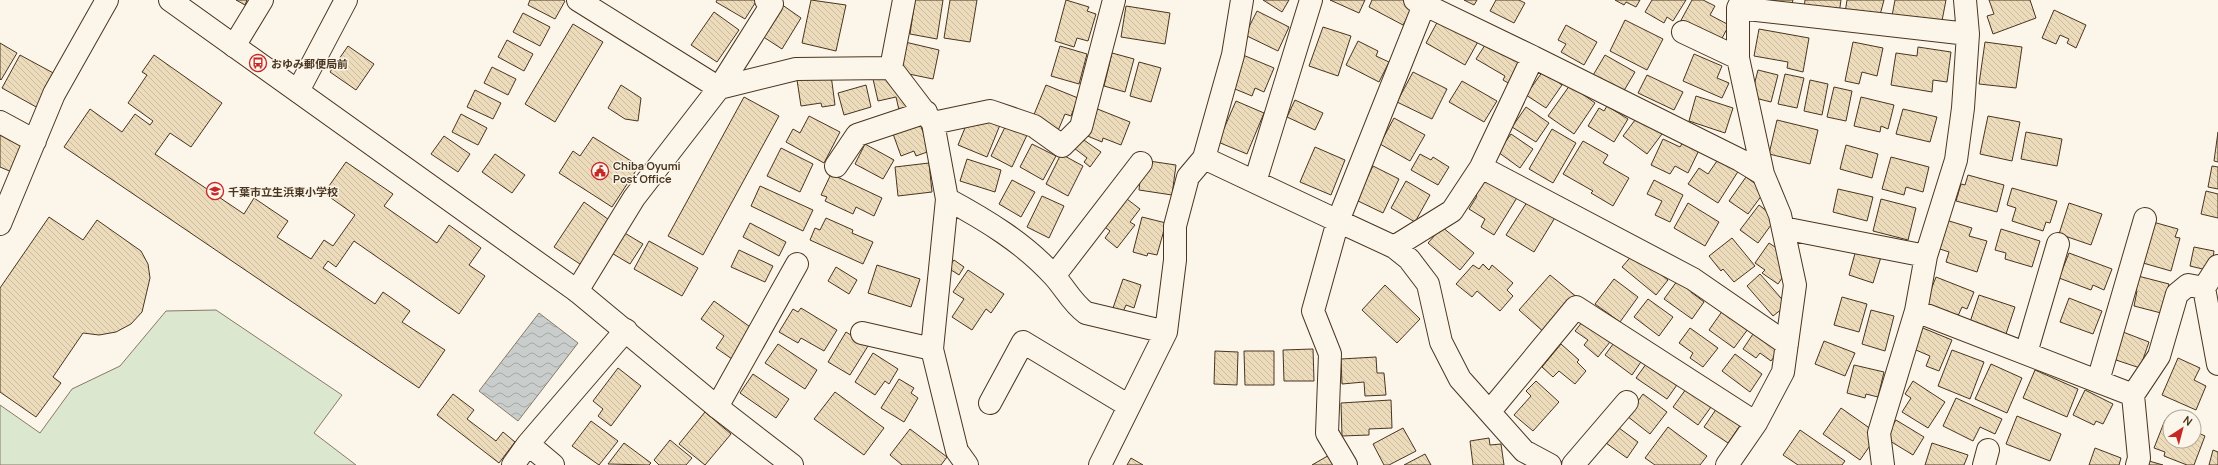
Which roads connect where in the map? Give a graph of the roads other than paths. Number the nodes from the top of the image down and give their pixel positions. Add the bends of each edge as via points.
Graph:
1 (107, 0) edge
2 (170, 0) edge
3 (262, 0) edge
4 (346, 0) edge
5 (578, 0) edge
6 (766, 0) edge
7 (904, 0) edge
8 (1114, 0) edge
9 (1242, 0) edge
10 (1311, 0) edge
11 (1965, 0) edge
12 (1421, 2) edge
13 (1740, 4) edge
14 (1683, 32) dead end
15 (1968, 34) junction
16 (234, 46) junction
17 (1533, 57) junction
18 (1738, 58) junction
19 (892, 68) junction
20 (719, 88) junction
21 (298, 91) junction
22 (929, 117) junction
23 (0, 122) edge
24 (35, 141) junction
25 (1204, 158) junction
26 (1141, 163) dead end
27 (836, 166) dead end
28 (1481, 167) junction
29 (1764, 174) junction
30 (1255, 182) junction
31 (947, 199) junction
32 (2145, 219) dead end
33 (1338, 221) junction
34 (0, 224) edge
35 (1783, 228) junction
36 (2058, 244) dead end
37 (1394, 247) junction
38 (1926, 256) junction
39 (797, 264) dead end
40 (2218, 266) edge
41 (1054, 276) junction
42 (2204, 288) junction
43 (577, 291) junction
44 (1916, 311) junction
45 (626, 330) junction
46 (1166, 332) junction
47 (862, 333) dead end
48 (1787, 344) junction
49 (932, 349) junction
50 (2026, 353) junction
51 (2218, 364) edge
52 (2098, 381) junction
53 (2134, 395) junction
54 (1627, 402) dead end
55 (990, 403) dead end
56 (1129, 406) junction
57 (717, 407) junction
58 (1490, 411) junction
59 (1756, 423) junction
60 (528, 444) junction
61 (513, 465) edge
62 (553, 465) edge
63 (792, 465) edge
64 (967, 465) edge
65 (1100, 465) edge
66 (1346, 465) edge
67 (1550, 465) edge
68 (1573, 465) edge
69 (1727, 465) edge
70 (1883, 465) edge
71 (2137, 465) edge

1 - 24 street via 54,94
2 - 16 street
3 - 16 street
4 - 21 street
5 - 20 street
6 - 20 street via 772,4
7 - 19 street
8 - 22 street via 1080,127 1062,146 1034,126 990,111
9 - 25 street via 1233,55
10 - 30 street
11 - 15 street
12 - 17 street
12 - 33 street
13 - 15 street
13 - 18 street
14 - 18 street
15 - 38 street via 1963,108 1956,160
16 - 21 street
17 - 28 street
17 - 29 street
18 - 29 street
19 - 20 street via 796,69
19 - 22 street
20 - 43 street via 634,198
21 - 43 street
22 - 27 street via 857,135
22 - 31 street
23 - 24 street
24 - 34 street
25 - 30 street
25 - 46 street via 1188,177 1175,226 1175,260
26 - 41 street
28 - 37 street via 1452,211
28 - 48 street via 1693,279
29 - 35 street
30 - 33 street
31 - 41 street via 994,226 1025,248
31 - 49 street
32 - 52 street
33 - 37 street
33 - 66 street via 1313,311 1330,354 1327,433
35 - 38 street
35 - 48 street via 1795,285
36 - 50 street
37 - 58 street via 1409,259 1428,284 1441,342 1460,379
38 - 44 street
39 - 57 street
40 - 42 street
41 - 46 street via 1076,306 1086,313
42 - 51 street
42 - 53 street via 2188,285 2176,294 2159,356
43 - 45 street
44 - 50 street
44 - 70 street via 1879,434
45 - 57 street
45 - 60 street
46 - 56 street
47 - 49 street
48 - 59 street via 1783,372
49 - 64 street via 957,450
50 - 52 street
52 - 53 street
53 - 71 street via 2139,458
54 - 68 street
55 - 56 street via 1023,342
56 - 65 street
57 - 63 street
58 - 59 street via 1576,307
58 - 67 street via 1524,451
59 - 69 street
60 - 61 street
60 - 62 street

